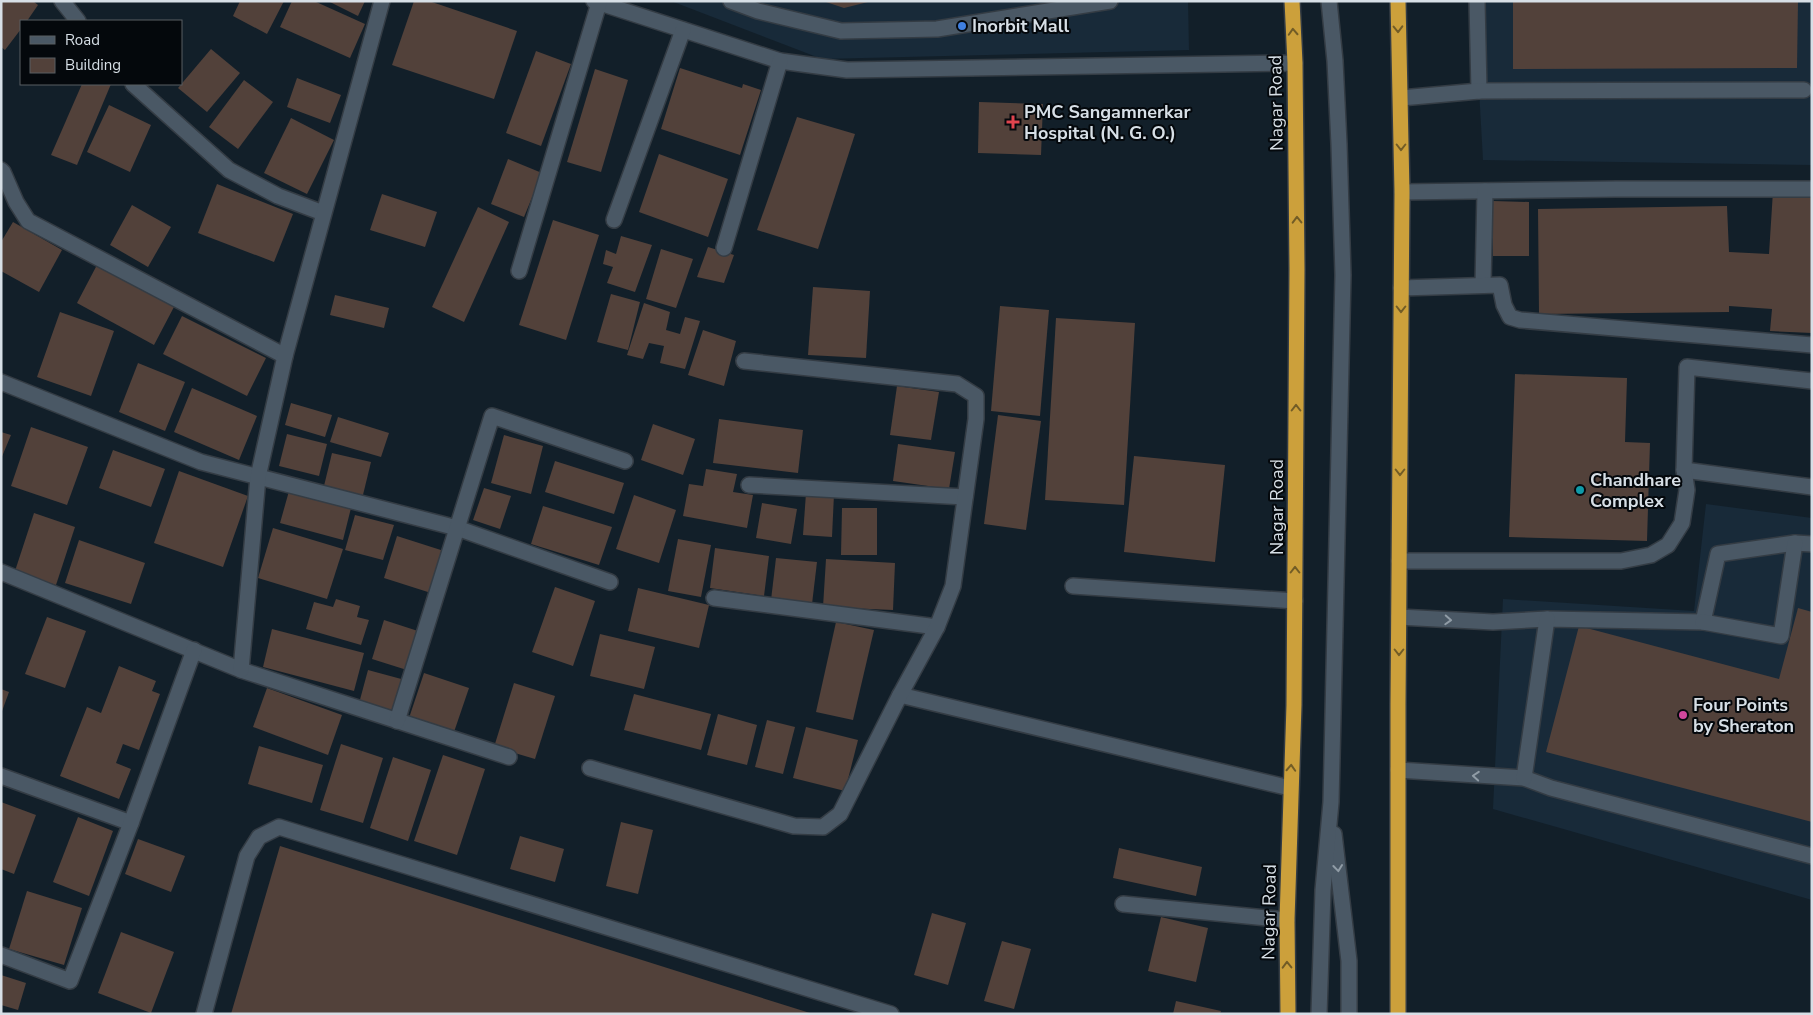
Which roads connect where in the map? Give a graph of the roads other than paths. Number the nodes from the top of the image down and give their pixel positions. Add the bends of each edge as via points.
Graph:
1 (62, 1) edge
2 (382, 1) edge
3 (731, 1) edge
4 (1110, 1) edge
5 (1292, 1) edge
6 (1329, 1) edge
7 (1398, 1) edge
8 (1477, 1) edge
9 (597, 2) edge
10 (77, 20) edge
11 (683, 30) junction
12 (780, 61) junction
13 (1295, 63) junction
14 (134, 85) edge
15 (1804, 90) dead end
16 (1480, 91) junction
17 (1401, 98) junction
18 (1, 170) edge
19 (1812, 189) edge
20 (1485, 191) junction
21 (1402, 192) junction
22 (323, 213) junction
23 (614, 220) dead end
24 (724, 248) dead end
25 (519, 270) dead end
26 (1483, 286) junction
27 (1401, 288) junction
28 (1812, 345) edge
29 (285, 356) junction
30 (744, 361) dead end
31 (1812, 381) edge
32 (1, 382) edge
33 (625, 461) dead end
34 (1684, 470) junction
35 (258, 476) junction
36 (749, 485) dead end
37 (1812, 487) edge
38 (965, 497) junction
39 (457, 528) junction
40 (1795, 543) junction
41 (1812, 544) edge
42 (1399, 561) junction
43 (1, 572) edge
44 (610, 582) dead end
45 (1073, 586) dead end
46 (714, 598) dead end
47 (1295, 601) junction
48 (1399, 617) junction
49 (1547, 620) junction
50 (1703, 622) junction
51 (937, 627) junction
52 (194, 650) junction
53 (240, 670) junction
54 (900, 695) junction
55 (397, 721) junction
56 (509, 757) dead end
57 (590, 768) dead end
58 (1398, 770) junction
59 (1, 776) edge
60 (1524, 778) junction
61 (1290, 788) junction
62 (1331, 802) junction
63 (131, 823) junction
64 (1812, 856) edge
65 (1124, 904) dead end
66 (1287, 920) junction
67 (1, 955) edge
68 (204, 1014) edge
69 (891, 1014) edge
70 (1288, 1014) edge
71 (1319, 1014) edge
72 (1349, 1014) edge
73 (1398, 1014) edge

1 - 10 street
2 - 22 street
3 - 4 street via 758,11 841,31 937,30
13 -> 5 highway, Nagar Road
6 - 62 street via 1340,144 1343,275
7 -> 17 highway
8 - 16 street
9 - 11 street
9 - 25 street
11 - 12 street
11 - 23 street
12 - 13 street via 847,70
12 - 24 street
47 -> 13 highway, Nagar Road
14 - 22 street via 228,170 278,196
15 - 16 street
16 - 17 street
17 -> 21 highway
18 - 29 street via 28,221
19 - 20 street
20 - 21 street
20 - 26 street
21 - 27 highway
22 - 29 street
26 - 27 street
26 - 28 street via 1500,285 1510,317 1520,320
27 -> 42 highway
29 - 35 street
30 - 38 street via 957,384 976,396
31 - 34 street via 1687,367
32 - 35 street via 201,462
33 - 39 street via 492,416
34 - 37 street
34 - 42 street via 1687,490 1682,523 1668,545 1650,555 1620,561
35 - 39 street
35 - 53 street
36 - 38 street
38 - 51 street via 953,586
39 - 44 street
39 - 55 street
40 - 41 street
40 - 50 street via 1718,554
40 - 50 street via 1781,636
42 - 48 highway
43 - 52 street
45 - 47 street
46 - 51 street
61 -> 47 highway, Nagar Road
48 -> 49 street via 1493,622
48 -> 58 highway
49 - 50 street
49 - 60 street
51 - 54 street
52 - 53 street
52 - 63 street
53 - 55 street
54 - 57 street via 840,814 823,827 794,826
54 - 61 street
55 - 56 street
60 -> 58 street
58 - 73 highway
59 - 63 street
60 - 64 street via 1551,788
61 - 66 highway, Nagar Road
62 - 71 street via 1323,890
62 -> 72 street via 1349,961
63 - 67 street via 70,981
65 - 66 street
70 -> 66 highway, Nagar Road
68 - 69 street via 247,856 259,837 280,827

